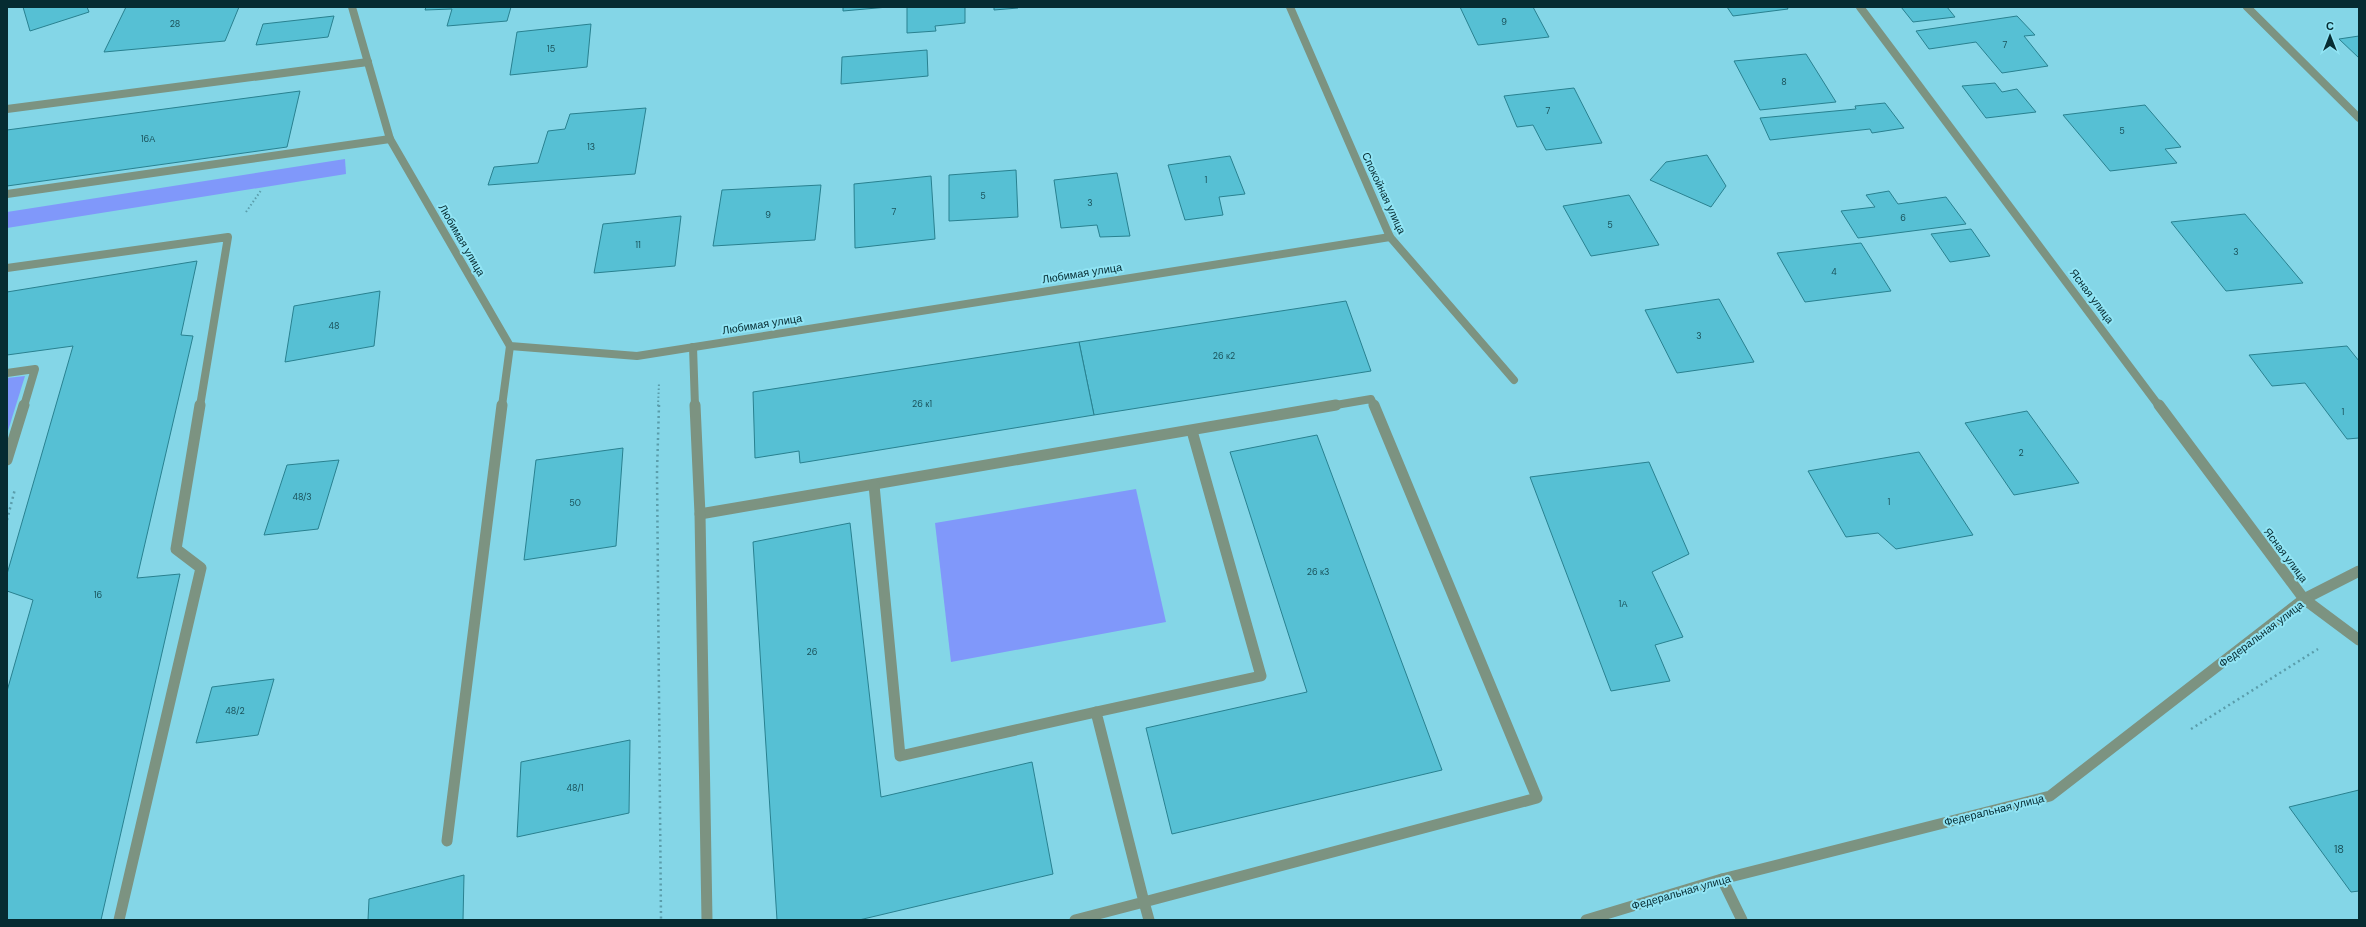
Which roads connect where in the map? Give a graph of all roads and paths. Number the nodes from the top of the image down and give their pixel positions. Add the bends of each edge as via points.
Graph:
1 (352, 7) edge
2 (1290, 7) edge
3 (1860, 7) edge
4 (2247, 7) edge
5 (368, 62) junction
6 (7, 109) edge
7 (2359, 118) edge
8 (390, 139) junction
9 (287, 154) junction
10 (7, 194) edge
11 (228, 237) junction
12 (1390, 237) junction
13 (7, 268) edge
14 (510, 346) junction
15 (693, 347) junction
16 (659, 352) junction
17 (7, 373) edge
18 (1514, 380) dead end
19 (1192, 431) junction
20 (7, 460) edge
21 (874, 485) junction
22 (700, 514) junction
23 (2359, 572) edge
24 (2304, 599) junction
25 (2359, 640) edge
26 (1096, 712) junction
27 (447, 841) dead end
28 (1722, 879) junction
29 (1144, 902) junction
30 (119, 920) edge
31 (661, 920) edge
32 (707, 920) edge
33 (1075, 920) edge
34 (1149, 920) edge
35 (1586, 920) edge
36 (1742, 920) edge

1 - 5 street, Любимая улица
2 - 12 street, Спокойная улица
3 - 24 street, Ясная улица
4 - 7 street
5 - 6 street
5 - 8 street, Любимая улица
8 - 9 street
8 - 14 street, Любимая улица
9 - 10 street
9 - 11 path
11 - 13 street
11 - 30 street via 176,549 201,568
12 - 15 street, Любимая улица
12 - 18 street, Спокойная улица
14 - 16 street, Любимая улица via 637,356
14 - 27 street
15 - 16 street, Любимая улица
15 - 22 street
16 - 31 path via 657,472
17 - 20 street via 35,369
19 - 21 street
19 - 26 street via 1261,676
19 - 29 street via 1371,399 1537,798
21 - 22 street
21 - 26 street via 900,756
22 - 32 street
23 - 24 street
24 - 25 street, Федеральная улица
24 - 28 street, Федеральная улица via 2050,796
26 - 29 street
28 - 35 street, Федеральная улица
28 - 36 street
29 - 33 street
29 - 34 street

